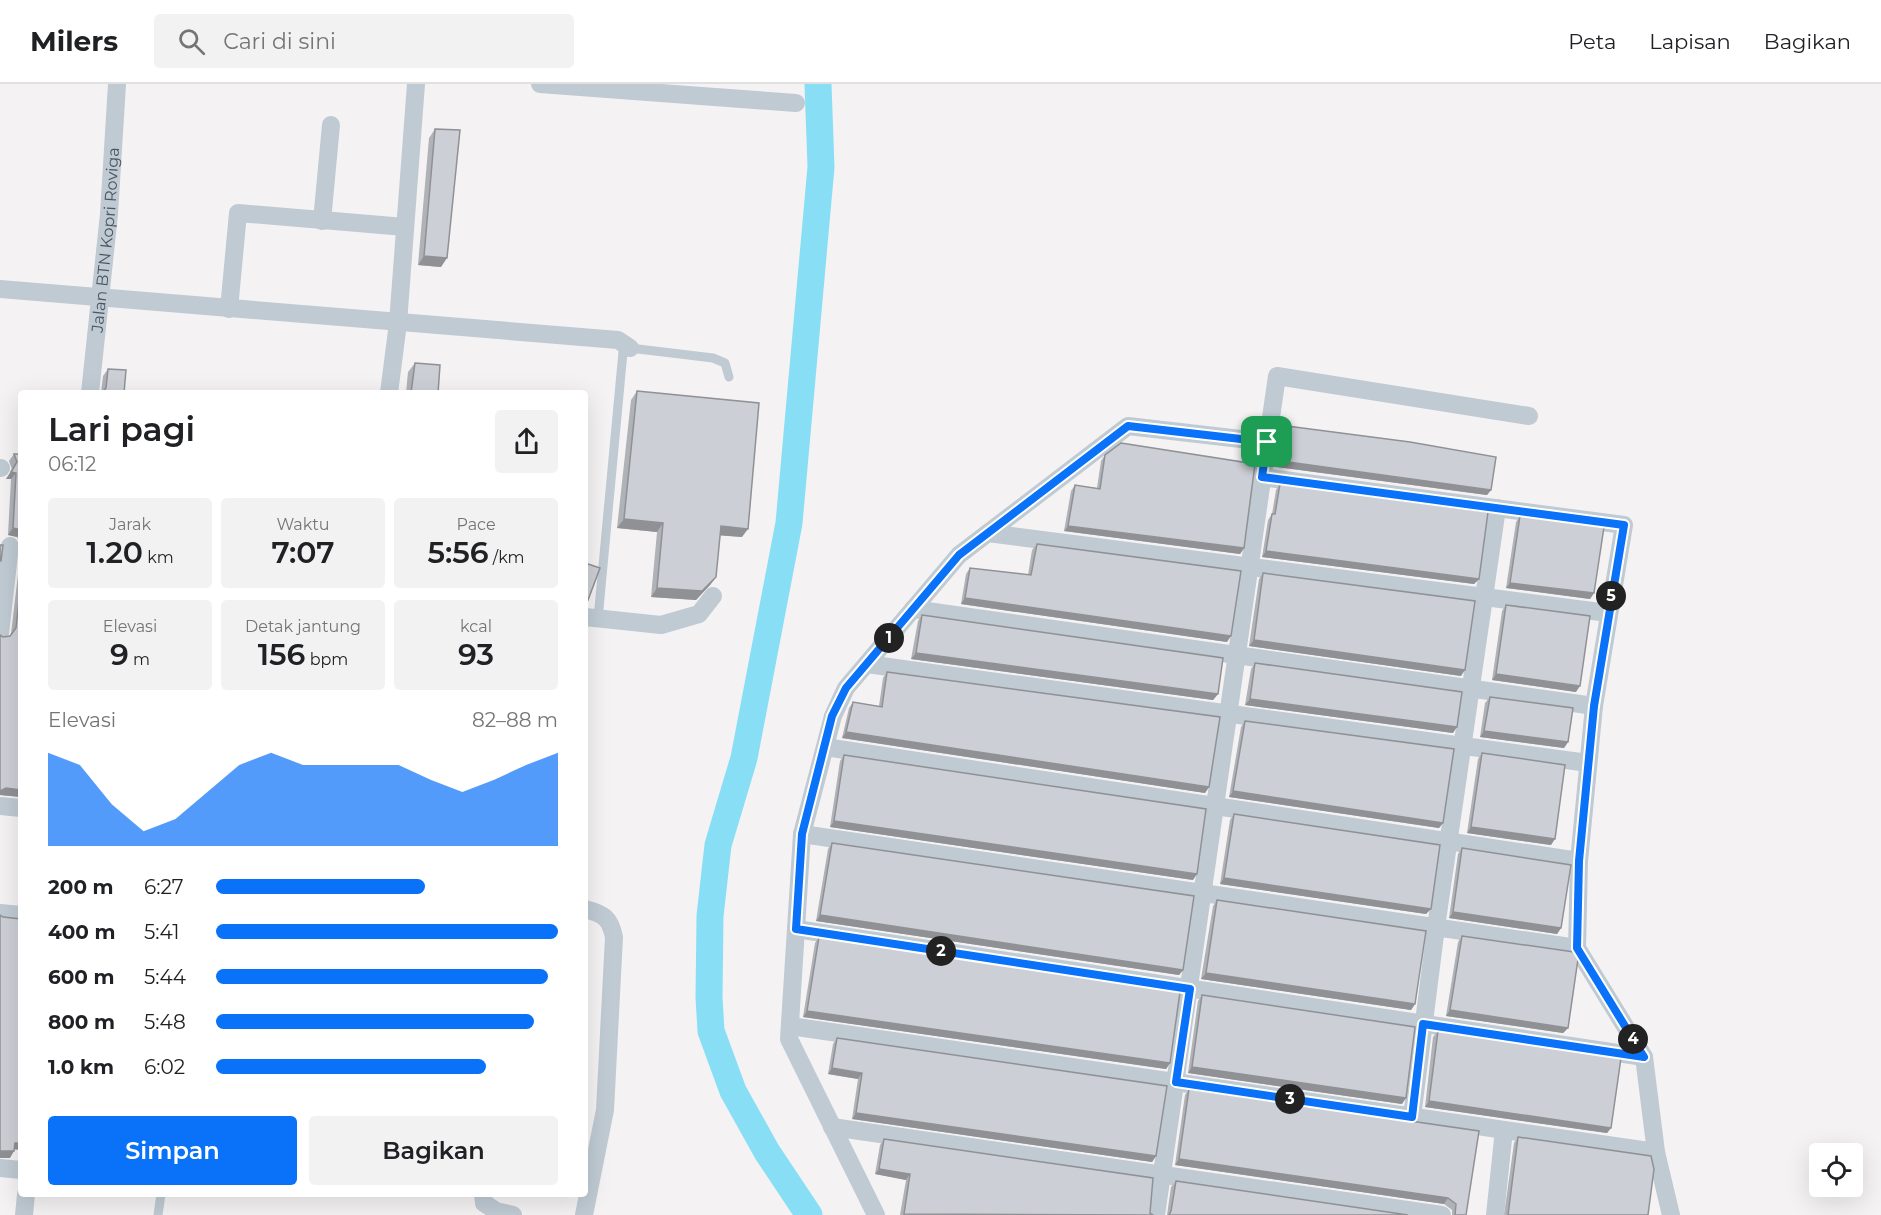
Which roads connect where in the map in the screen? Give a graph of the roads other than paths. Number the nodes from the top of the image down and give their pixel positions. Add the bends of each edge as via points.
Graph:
1 (117, 84) edge
2 (416, 84) edge
3 (540, 84) edge
4 (796, 103) dead end
5 (331, 125) dead end
6 (322, 221) junction
7 (405, 227) junction
8 (0, 289) edge
9 (100, 298) junction
10 (229, 309) junction
11 (398, 323) junction
12 (630, 348) junction
13 (729, 377) dead end
14 (90, 390) edge
15 (389, 390) edge
16 (1529, 417) dead end
17 (1267, 442) junction
18 (1262, 477) junction
19 (1497, 508) junction
20 (988, 533) junction
21 (10, 546) edge
22 (1249, 566) junction
23 (713, 596) dead end
24 (1485, 596) junction
25 (913, 609) junction
26 (1608, 613) junction
27 (591, 618) edge
28 (0, 633) edge
29 (1236, 655) junction
30 (867, 664) junction
31 (1471, 688) junction
32 (1594, 706) junction
33 (1227, 714) junction
34 (1463, 746) junction
35 (825, 747) junction
36 (1588, 763) junction
37 (1213, 805) junction
38 (0, 806) edge
39 (18, 807) edge
40 (802, 834) junction
41 (1450, 841) junction
42 (1579, 861) junction
43 (1201, 893) junction
44 (588, 910) edge
45 (0, 913) edge
46 (18, 915) edge
47 (1436, 927) junction
48 (796, 929) junction
49 (1577, 948) junction
50 (1190, 989) junction
51 (1423, 1024) junction
52 (790, 1026) junction
53 (1644, 1057) junction
54 (1176, 1082) junction
55 (1412, 1117) junction
56 (832, 1127) junction
57 (1504, 1130) junction
58 (1656, 1152) junction
59 (0, 1168) edge
60 (18, 1170) edge
61 (1162, 1175) junction
62 (588, 1195) edge
63 (26, 1197) edge
64 (161, 1197) edge
65 (483, 1197) edge
66 (588, 1197) edge
67 (24, 1215) edge
68 (158, 1215) edge
69 (513, 1215) edge
70 (584, 1215) edge
71 (876, 1215) edge
72 (1156, 1215) edge
73 (1442, 1215) edge
74 (1495, 1215) edge
75 (1671, 1215) edge

1 - 9 street, Jalan BTN Kopri Roviga
2 - 7 street
3 - 4 street via 740,95
5 - 6 street
6 - 7 street
6 - 10 street via 238,213
7 - 11 street
8 - 9 street
9 - 10 street
9 - 14 street, Jalan BTN Kopri Roviga
10 - 11 street
11 - 12 street via 618,340
11 - 15 street
12 - 13 lane via 713,358 725,363
12 - 27 lane via 620,359
16 - 17 street via 1277,376
17 - 18 street
17 - 20 street via 1128,426
18 - 19 street
18 - 22 street
19 - 24 street
19 - 26 street via 1624,525
20 - 22 street
20 - 25 street via 959,555
21 - 28 street
22 - 24 street
22 - 29 street
23 - 27 street via 699,614 661,625
24 - 26 street
24 - 31 street
25 - 29 street
25 - 30 street
26 - 32 street
29 - 31 street
29 - 33 street
30 - 33 street
30 - 35 street via 846,688 832,716
31 - 32 street
31 - 34 street
32 - 36 street
33 - 34 street
33 - 37 street
34 - 36 street
34 - 41 street
35 - 37 street
35 - 40 street
36 - 42 street
37 - 41 street
37 - 43 street
38 - 39 street
40 - 43 street
40 - 48 street
41 - 42 street
41 - 47 street
42 - 49 street
43 - 47 street
43 - 50 street
44 - 62 street via 610,921 614,938 605,1110
45 - 46 street
47 - 49 street
47 - 51 street
48 - 50 street
48 - 52 street
49 - 53 street
50 - 51 street
50 - 54 street
51 - 53 street
51 - 55 street
52 - 54 street
52 - 56 street via 789,1040
53 - 58 street
54 - 55 street
54 - 61 street
55 - 57 street
56 - 61 street
56 - 71 street
57 - 58 street
57 - 74 street
58 - 75 street
59 - 60 street
61 - 72 street
61 - 73 street
63 - 67 street
64 - 68 lane
65 - 69 street via 484,1203 496,1211
66 - 70 street

